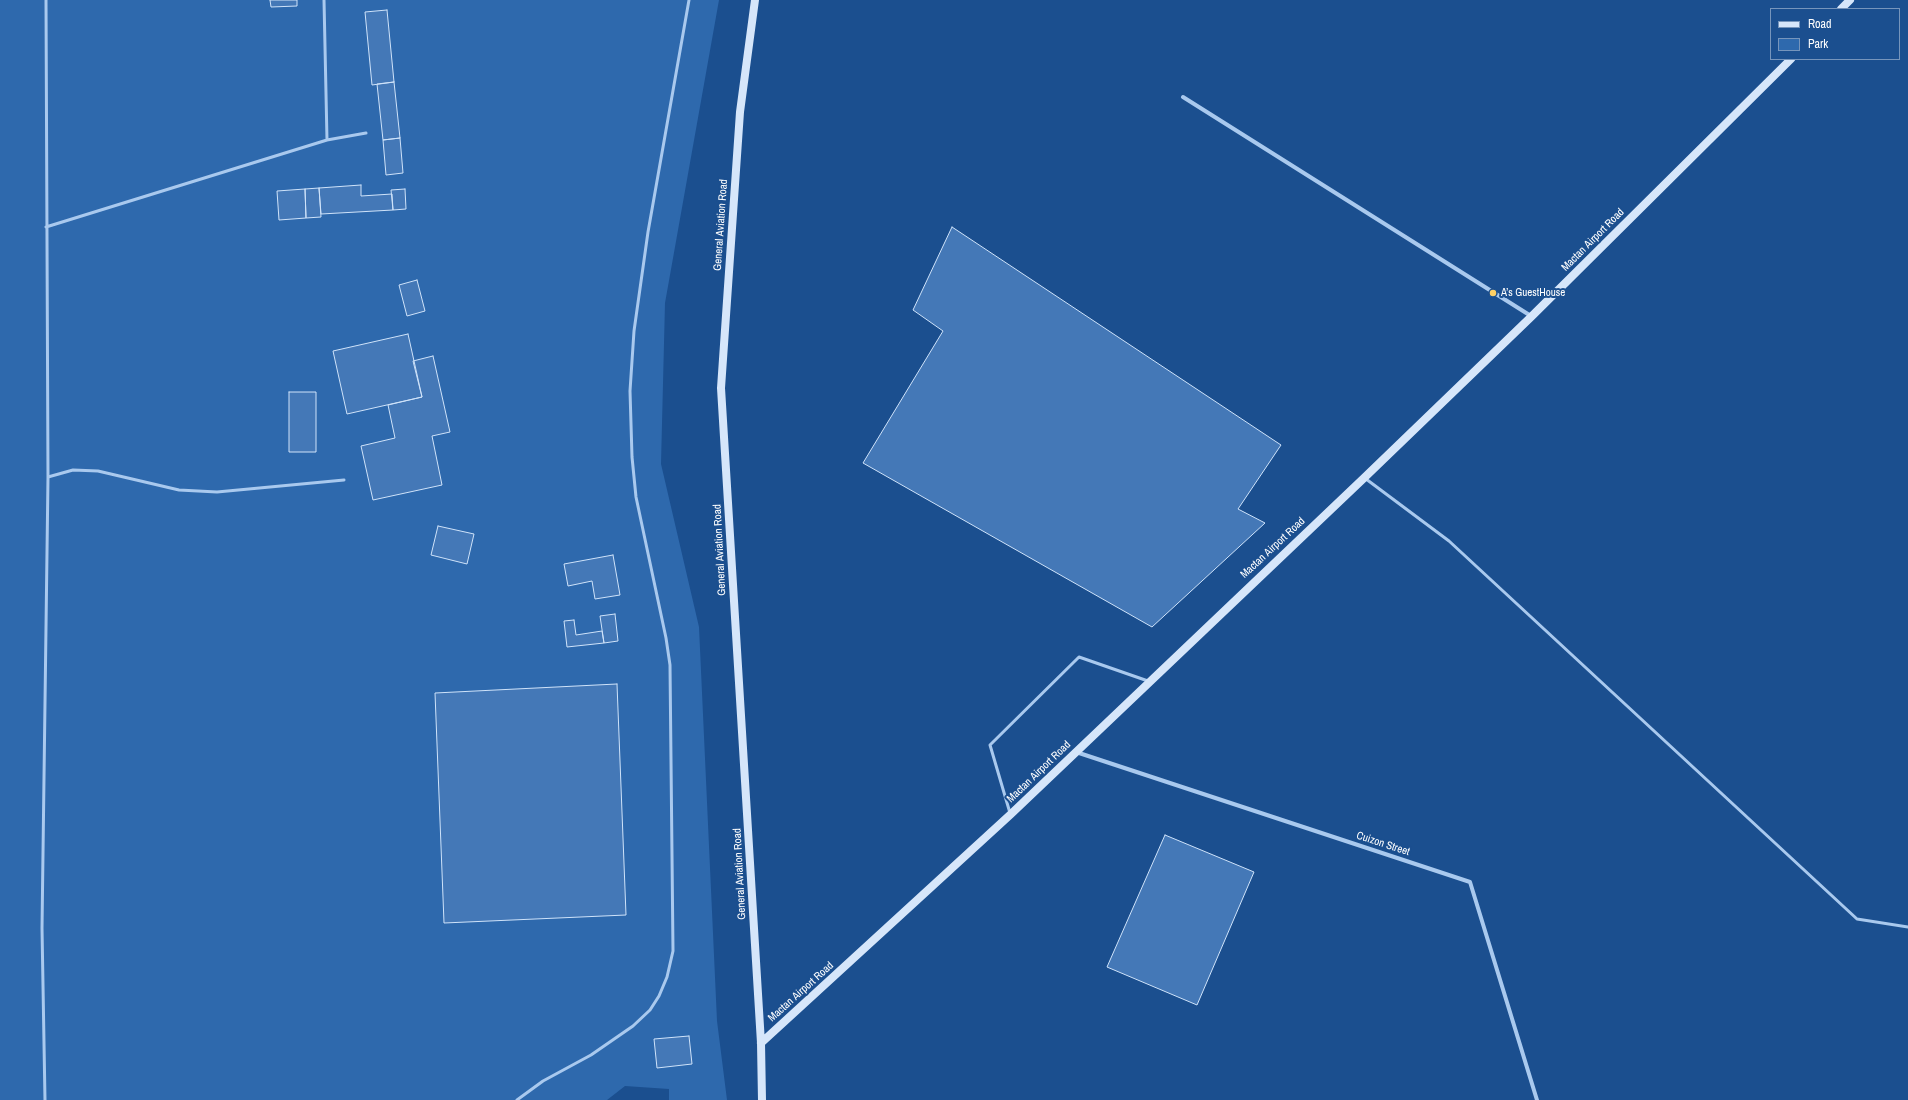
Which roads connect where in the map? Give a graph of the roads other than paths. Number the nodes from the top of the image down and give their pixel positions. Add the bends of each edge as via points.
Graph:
1 (46, 0) edge
2 (324, 0) edge
3 (689, 0) edge
4 (755, 0) edge
5 (1850, 0) edge
6 (1842, 8) edge
7 (1790, 60) edge
8 (1183, 97) dead end
9 (366, 133) dead end
10 (327, 140) junction
11 (46, 227) junction
12 (1532, 316) junction
13 (48, 477) junction
14 (1364, 478) junction
15 (344, 480) dead end
16 (1148, 681) junction
17 (1075, 752) junction
18 (1011, 814) junction
19 (1908, 927) edge
20 (761, 1043) junction
21 (46, 1100) edge
22 (517, 1100) edge
23 (762, 1100) edge
24 (1536, 1100) edge

1 - 11 lane
2 - 10 lane
3 - 22 lane via 648,232 634,330 630,391 636,497 670,665 673,951 667,977 650,1010 633,1026 591,1055 543,1081
4 - 20 main road, General Aviation Road via 740,112 721,388
5 - 6 main road
7 - 12 main road, Mactan Airport Road
8 - 12 street
9 - 10 lane
10 - 11 lane
11 - 13 lane
12 - 14 main road, Mactan Airport Road
13 - 15 lane via 73,470 98,471 179,490 217,492
13 - 21 lane via 42,928
14 - 16 main road, Mactan Airport Road
14 - 19 lane via 1449,540 1857,919
16 - 17 main road, Mactan Airport Road
16 - 18 lane via 1079,657 990,745
17 - 18 main road, Mactan Airport Road
17 - 24 street, Cuizon Street via 1470,882
18 - 20 main road, Mactan Airport Road
20 - 23 main road, General Aviation Road

